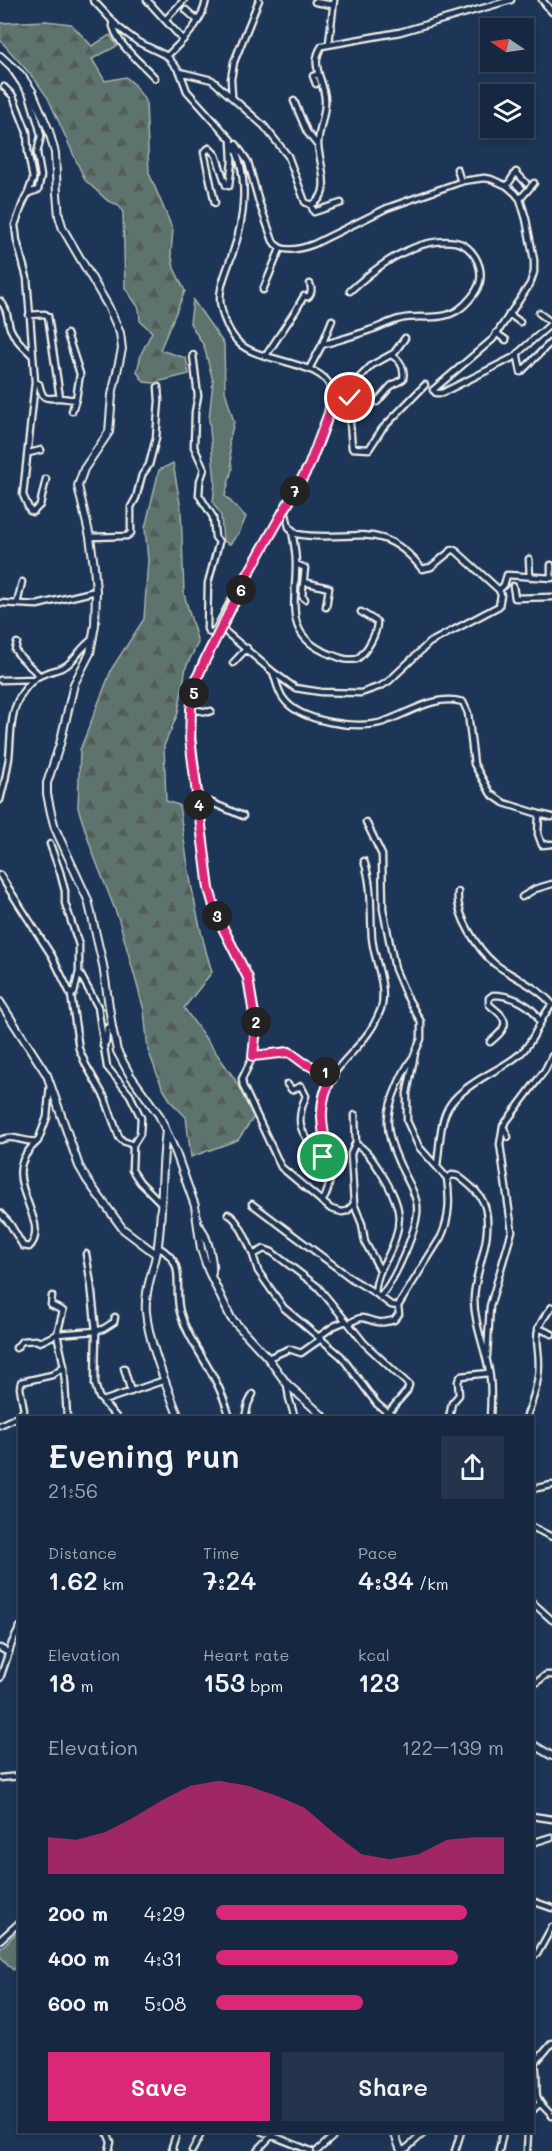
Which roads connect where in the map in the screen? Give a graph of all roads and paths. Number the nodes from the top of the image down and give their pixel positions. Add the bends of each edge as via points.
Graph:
1 (93, 0) edge
2 (147, 0) edge
3 (184, 0) edge
4 (206, 0) edge
5 (260, 0) edge
6 (512, 0) edge
7 (542, 0) edge
8 (315, 2) dead end
9 (333, 3) edge
10 (186, 10) dead end
11 (552, 12) edge
12 (165, 20) junction
13 (198, 21) junction
14 (112, 22) junction
15 (183, 40) junction
16 (329, 43) junction
17 (0, 56) edge
18 (167, 56) junction
19 (8, 64) junction
20 (180, 72) junction
21 (318, 74) junction
22 (155, 78) dead end
23 (316, 84) dead end
24 (4, 87) dead end
25 (232, 96) junction
26 (294, 101) dead end
27 (231, 140) junction
28 (318, 146) junction
29 (289, 148) dead end
30 (288, 156) junction
31 (457, 169) dead end
32 (492, 171) dead end
33 (252, 175) junction
34 (258, 175) dead end
35 (491, 179) junction
36 (461, 182) junction
37 (526, 183) dead end
38 (534, 183) dead end
39 (507, 186) junction
40 (28, 193) junction
41 (520, 200) junction
42 (215, 203) dead end
43 (341, 203) dead end
44 (311, 205) junction
45 (280, 249) junction
46 (310, 284) dead end
47 (263, 290) dead end
48 (350, 291) dead end
49 (0, 301) edge
50 (539, 313) dead end
51 (509, 314) junction
52 (29, 315) junction
53 (332, 320) dead end
54 (520, 322) dead end
55 (552, 323) edge
56 (67, 333) dead end
57 (496, 333) junction
58 (405, 338) dead end
59 (506, 340) dead end
60 (552, 341) edge
61 (322, 345) junction
62 (32, 355) junction
63 (193, 355) dead end
64 (392, 355) junction
65 (518, 356) junction
66 (265, 357) junction
67 (309, 369) junction
68 (35, 382) junction
69 (425, 386) dead end
70 (158, 387) dead end
71 (350, 387) junction
72 (331, 388) junction
73 (332, 394) junction
74 (60, 398) junction
75 (348, 398) junction
76 (76, 399) junction
77 (377, 402) dead end
78 (72, 411) dead end
79 (41, 450) dead end
80 (29, 453) junction
81 (46, 479) dead end
82 (285, 510) junction
83 (292, 531) junction
84 (90, 537) junction
85 (529, 558) dead end
86 (296, 564) junction
87 (551, 566) edge
88 (530, 577) junction
89 (552, 578) edge
90 (22, 582) dead end
91 (304, 582) junction
92 (513, 586) dead end
93 (241, 589) junction
94 (499, 590) junction
95 (96, 591) junction
96 (552, 597) edge
97 (305, 599) dead end
98 (0, 603) edge
99 (17, 604) junction
100 (326, 607) dead end
101 (361, 612) dead end
102 (221, 628) junction
103 (93, 639) junction
104 (17, 643) dead end
105 (247, 648) junction
106 (233, 663) dead end
107 (273, 672) junction
108 (37, 677) junction
109 (0, 680) edge
110 (191, 709) junction
111 (211, 711) dead end
112 (0, 800) edge
113 (200, 806) junction
114 (539, 814) junction
115 (243, 816) dead end
116 (552, 817) edge
117 (366, 822) dead end
118 (50, 844) dead end
119 (552, 844) edge
120 (364, 861) dead end
121 (0, 875) edge
122 (552, 884) edge
123 (458, 892) dead end
124 (522, 897) dead end
125 (79, 972) junction
126 (71, 995) junction
127 (0, 1002) edge
128 (552, 1004) edge
129 (540, 1024) junction
130 (112, 1027) junction
131 (490, 1042) dead end
132 (103, 1046) junction
133 (415, 1053) junction
134 (253, 1056) junction
135 (552, 1056) edge
136 (333, 1076) junction
137 (50, 1084) junction
138 (287, 1084) dead end
139 (262, 1110) dead end
140 (256, 1112) junction
141 (355, 1115) dead end
142 (503, 1126) junction
143 (166, 1130) junction
144 (508, 1137) dead end
145 (0, 1140) edge
146 (38, 1142) junction
147 (356, 1144) junction
148 (133, 1145) junction
149 (330, 1166) junction
150 (437, 1166) junction
151 (447, 1178) junction
152 (322, 1202) junction
153 (161, 1203) junction
154 (252, 1204) dead end
155 (354, 1204) junction
156 (0, 1213) edge
157 (228, 1214) dead end
158 (157, 1250) junction
159 (86, 1254) dead end
160 (253, 1255) junction
161 (380, 1270) junction
162 (378, 1295) junction
163 (52, 1296) dead end
164 (398, 1306) junction
165 (552, 1307) edge
166 (489, 1314) junction
167 (114, 1317) dead end
168 (476, 1317) junction
169 (348, 1322) junction
170 (538, 1328) junction
171 (96, 1331) junction
172 (57, 1334) junction
173 (552, 1334) edge
174 (319, 1338) junction
175 (16, 1348) dead end
176 (268, 1358) junction
177 (487, 1363) junction
178 (64, 1366) junction
179 (124, 1368) dead end
180 (489, 1373) junction
181 (165, 1380) junction
182 (287, 1384) junction
183 (131, 1392) junction
184 (253, 1394) dead end
185 (103, 1401) junction
186 (388, 1413) junction
187 (67, 1416) edge
188 (115, 1416) edge
189 (178, 1416) edge
190 (229, 1416) edge
191 (245, 1416) edge
192 (294, 1416) edge
193 (323, 1416) edge
194 (392, 1416) edge
195 (449, 1416) edge
196 (490, 1416) edge
197 (527, 1416) edge
198 (0, 1425) edge
199 (552, 1485) edge
200 (534, 1489) edge
201 (534, 1528) edge
202 (552, 1537) edge
203 (534, 1604) edge
204 (552, 1620) edge
205 (18, 1633) edge
206 (0, 1648) edge
207 (9, 1653) junction
208 (552, 1675) edge
209 (0, 1678) edge
210 (534, 1684) edge
211 (534, 1745) edge
212 (551, 1754) edge
213 (18, 1776) edge
214 (0, 1778) edge
215 (534, 1816) edge
216 (552, 1819) edge
217 (552, 1836) edge
218 (534, 1842) edge
219 (534, 1902) edge
220 (552, 1908) edge
221 (18, 1924) edge
222 (552, 1927) edge
223 (0, 1940) edge
224 (537, 1954) dead end
225 (552, 2043) edge
226 (534, 2060) edge
227 (534, 2074) edge
228 (540, 2103) junction
229 (534, 2109) edge
230 (552, 2116) edge
231 (107, 2133) edge
232 (177, 2133) edge
233 (201, 2133) edge
234 (274, 2133) edge
235 (337, 2133) edge
236 (394, 2133) edge
237 (424, 2133) edge
238 (461, 2133) edge
239 (503, 2133) edge
240 (528, 2133) edge
241 (254, 2150) edge
242 (109, 2151) edge
243 (173, 2151) edge
244 (192, 2151) edge
245 (311, 2151) edge
246 (317, 2151) edge
247 (401, 2151) edge
248 (455, 2151) edge
249 (500, 2151) edge
250 (526, 2151) edge

1 - 14 street
2 - 12 street
3 - 12 street
4 - 13 street
5 - 25 street via 234,62
6 - 16 street via 400,32
7 - 11 street
8 - 9 street
9 - 16 street
10 - 13 street
12 - 15 street
13 - 15 street
14 - 18 street via 138,42
14 - 22 street via 121,42
15 - 18 street
16 - 21 street via 318,52
17 - 19 main road
18 - 20 street
19 - 40 street via 29,94 41,136 37,153 40,182 38,190
19 - 84 main road via 32,91 49,130 63,229 120,333 122,349 109,432 84,469 78,486
20 - 25 street via 208,78
20 - 27 street via 187,91
21 - 23 street via 314,76
21 - 28 street via 325,100
24 - 40 street via 13,96 27,132 33,179
25 - 30 street
26 - 28 street via 307,132
27 - 33 street via 243,153
27 - 42 street via 229,186 216,155 209,148 204,152
27 - 66 street via 241,171 243,210 220,294 221,308 226,324 240,344
28 - 44 street via 323,189 318,202
29 - 30 street
30 - 44 street via 305,202
31 - 36 street
32 - 35 street
33 - 34 street via 255,179
33 - 45 street via 269,230
35 - 36 street
35 - 39 street
36 - 45 street via 387,208 303,248
37 - 39 street via 516,172
38 - 41 street
39 - 41 street
40 - 52 street via 15,225 27,278
41 - 51 street via 535,267 530,284
43 - 44 street via 314,212
45 - 47 street
46 - 66 street via 310,295 304,296
48 - 61 street via 385,263 425,244 461,244 479,264 480,281 465,304 453,313 400,319
49 - 62 street via 10,328
50 - 55 street
51 - 54 street
51 - 57 street
52 - 62 street
52 - 74 street via 48,316
53 - 61 street
55 - 65 street
56 - 76 street via 80,374
57 - 59 street
57 - 65 street via 434,388 434,393 442,393
58 - 64 street
60 - 65 street via 521,372
61 - 67 street
62 - 68 street
63 - 93 street via 198,396 194,447 204,469 199,495 213,517 219,542 208,583 209,632 216,628 236,591
64 - 71 street via 372,365
64 - 77 street via 399,360 403,379
66 - 67 street
67 - 72 street via 323,376
68 - 74 street via 43,397
68 - 80 street
69 - 75 street via 382,429 369,449 351,446
70 - 84 street via 156,438 131,507 131,532 127,536
71 - 72 street
71 - 75 street
72 - 73 street
73 - 75 street
73 - 82 street via 311,461
74 - 76 street
76 - 78 street
79 - 80 street
80 - 81 street via 23,495 33,512
82 - 83 street
82 - 93 street
83 - 86 street
83 - 94 street via 390,540 407,551 422,569 455,550
84 - 95 main road
85 - 88 street
86 - 91 street via 305,568
86 - 101 street via 295,623 318,650 346,660 360,658 377,626 377,622
87 - 89 street
88 - 89 street
88 - 94 street via 507,575
90 - 99 street
91 - 97 street
91 - 100 street via 329,588
92 - 96 street via 515,598
93 - 102 street
94 - 107 street via 501,600 496,609 429,643 395,676 368,692 299,689
95 - 99 street via 44,604
95 - 103 main road
98 - 99 street
102 - 105 street
102 - 110 street via 200,672
103 - 108 street via 65,666
103 - 130 main road via 89,658 72,690 47,794 56,828 88,900
104 - 108 street via 15,650
105 - 106 street
105 - 107 street
107 - 114 street via 284,699 292,707 341,723 374,725 432,701 463,702 468,713 474,764 491,794 504,803
108 - 109 street
108 - 112 street via 24,691 12,715
110 - 111 street
110 - 113 street via 190,739
113 - 115 street via 210,802
113 - 134 street via 212,901 248,978 256,1027
114 - 116 street
114 - 119 street via 542,845
117 - 133 street via 382,855 383,909 395,969 421,1022 422,1039
118 - 125 street via 78,941
120 - 136 street via 382,1007 374,1025
121 - 126 street
122 - 124 street
123 - 128 street via 458,908 466,926 488,957
125 - 126 street
125 - 132 street via 97,1004
126 - 148 street via 81,1054 105,1098 119,1137
127 - 137 main road via 41,1063
128 - 129 street
129 - 131 street via 537,1014 523,1003 493,995 489,1004 504,1022 500,1033
129 - 150 street via 524,1050 455,1097 448,1106
130 - 132 street via 107,1028
130 - 143 main road via 123,1063
132 - 148 street via 107,1067 140,1112 142,1126
133 - 150 street via 407,1093 407,1121 419,1147
133 - 162 street via 388,1118 393,1147 414,1192 417,1215 391,1283
134 - 136 street via 289,1052
134 - 140 street via 242,1082
135 - 142 street
136 - 149 street via 322,1102 322,1128
137 - 146 street via 47,1117
137 - 158 main road via 87,1180 123,1229
138 - 149 street via 292,1090 301,1086 306,1096 300,1115 303,1134
139 - 140 street
140 - 152 street via 281,1167
141 - 147 street
142 - 144 street
142 - 166 street via 500,1144 512,1232
143 - 153 main road
143 - 176 main road via 188,1183 198,1225 204,1232 211,1276 231,1318
145 - 146 street via 13,1137
146 - 156 street via 25,1153 19,1171 35,1225 36,1233 29,1247 23,1246
147 - 155 street via 351,1154
147 - 161 street via 375,1164 398,1204 396,1239
148 - 153 street via 132,1170
149 - 152 street via 330,1187
150 - 151 street
151 - 164 street via 446,1226
151 - 168 street via 452,1175 464,1180 479,1195 487,1212 486,1241 475,1289
152 - 155 street via 342,1212
153 - 158 main road
154 - 162 street
155 - 161 street via 364,1242
157 - 160 street via 241,1228
158 - 181 main road via 146,1310
158 - 190 street via 173,1257 177,1265 181,1314
159 - 171 street
160 - 169 street via 264,1249 272,1252 318,1287
160 - 174 street via 258,1271 284,1308
161 - 162 street via 376,1278
162 - 164 street
163 - 172 street via 51,1305 63,1311
164 - 169 street via 399,1314 394,1320 378,1322 365,1317
165 - 170 street
166 - 168 street
166 - 177 street
167 - 171 street via 114,1322
168 - 177 street
169 - 174 street
169 - 186 street via 364,1343 409,1385
170 - 173 street
170 - 197 street via 539,1377
171 - 172 street
171 - 185 street via 95,1384
172 - 175 street via 40,1342 22,1341
172 - 178 street
174 - 176 street via 301,1353 289,1349
174 - 186 street via 341,1356
176 - 182 main road
177 - 180 street
178 - 187 street
178 - 198 street via 52,1375 21,1382 24,1410
179 - 183 street
180 - 195 street via 461,1376 459,1395 452,1403
180 - 196 street
181 - 183 street
181 - 189 main road
182 - 192 street
182 - 193 main road
183 - 185 street
184 - 191 street
185 - 188 street
186 - 194 street
199 - 200 street
201 - 202 street
203 - 204 street
205 - 207 street
206 - 207 street
207 - 209 street
208 - 210 street
211 - 212 main road
213 - 214 street
215 - 216 street
217 - 218 street
219 - 220 street
221 - 223 street
222 - 224 street
225 - 226 street
226 - 227 street
227 - 228 street
228 - 229 street
228 - 230 street
231 - 242 street
232 - 243 street
233 - 244 street
234 - 241 street
234 - 245 street
235 - 246 street
236 - 247 main road
237 - 247 street
238 - 248 street
239 - 249 street
240 - 250 street

